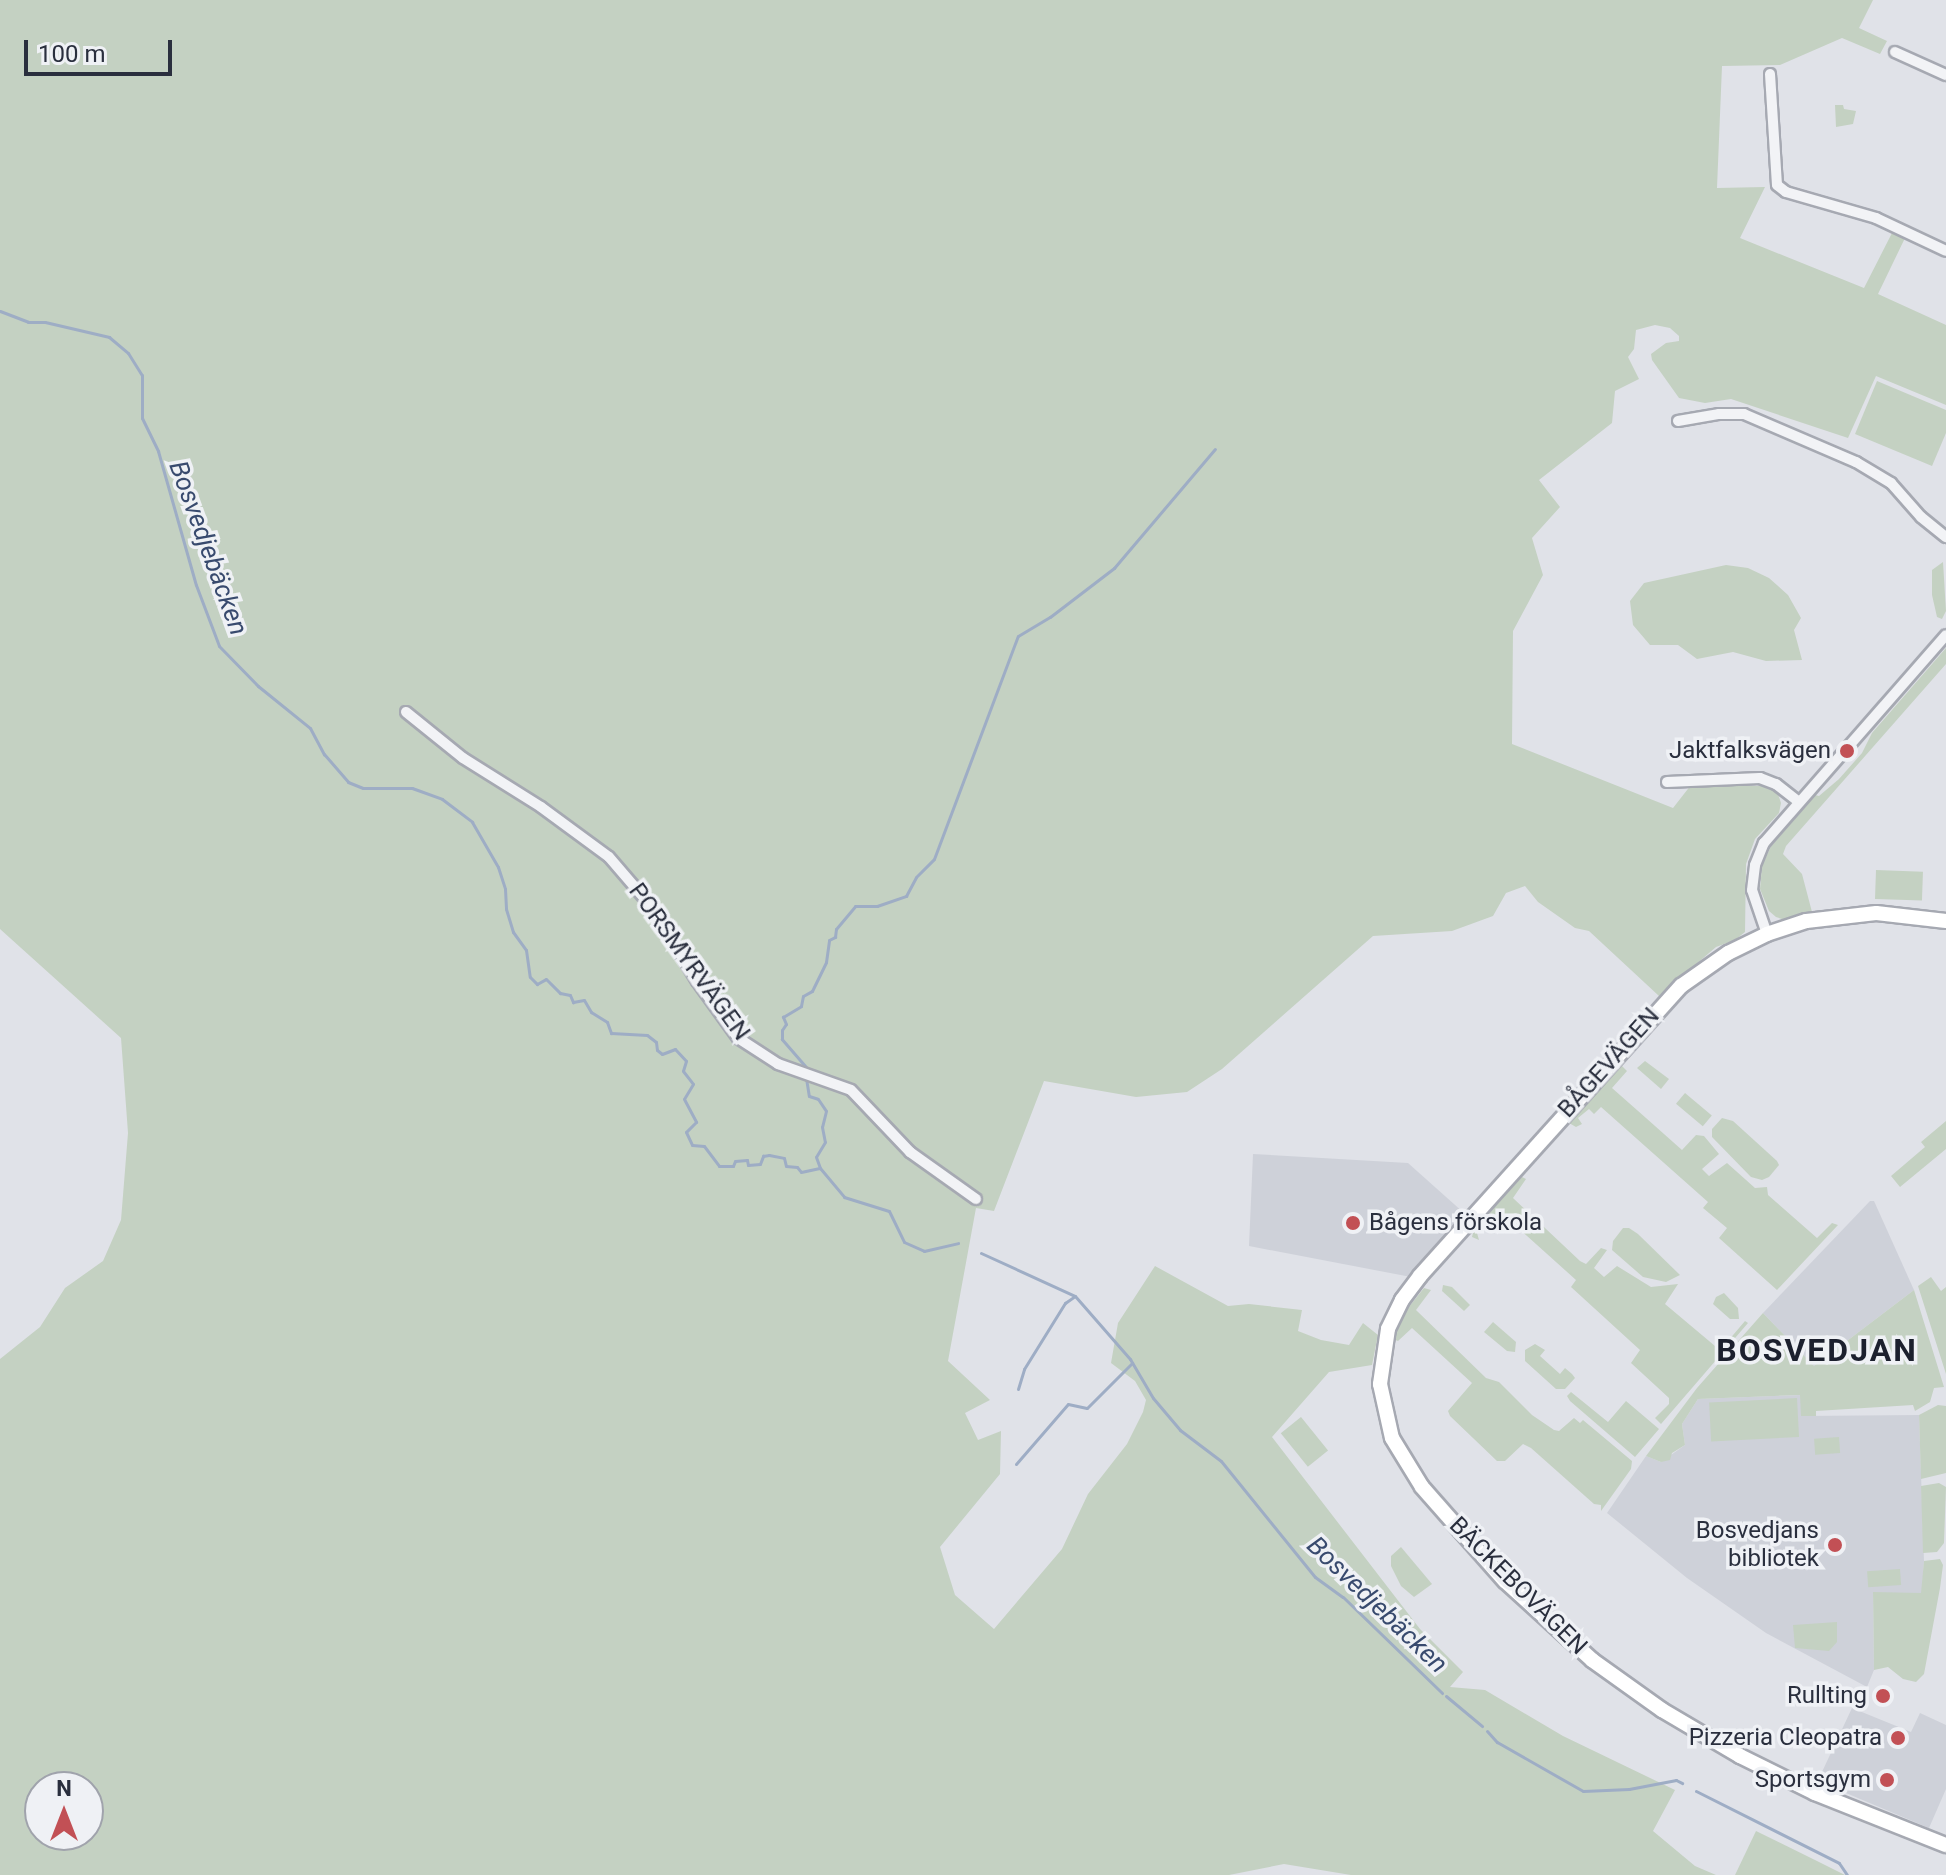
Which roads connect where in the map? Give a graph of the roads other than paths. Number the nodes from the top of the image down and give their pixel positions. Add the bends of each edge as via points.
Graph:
1 (1895, 52) dead end
2 (1770, 74) dead end
3 (1946, 75) edge
4 (1946, 251) edge
5 (1678, 421) dead end
6 (1946, 537) edge
7 (1946, 635) edge
8 (406, 712) dead end
9 (1667, 782) dead end
10 (1799, 802) junction
11 (1946, 921) edge
12 (1767, 934) junction
13 (976, 1199) dead end
14 (1380, 1369) joint
15 (1946, 1845) edge

1 - 3 street
2 - 4 street via 1777,185 1876,218
5 - 6 street via 1744,414 1856,462 1891,483
7 - 10 street
8 - 13 street, PORSMYRVÄGEN via 463,758 609,857 651,906 738,1038 778,1064 851,1090 910,1152
9 - 10 street via 1760,778
10 - 12 street via 1764,843 1755,865 1752,890
11 - 12 street, BÅGEVÄGEN via 1906,914 1847,915
12 - 14 street, BÅGEVÄGEN via 1681,986 1495,1191 1402,1300 1388,1329
14 - 15 street, BÄCKEBOVÄGEN via 1392,1438 1422,1487 1505,1581 1592,1660 1740,1756 1815,1793

